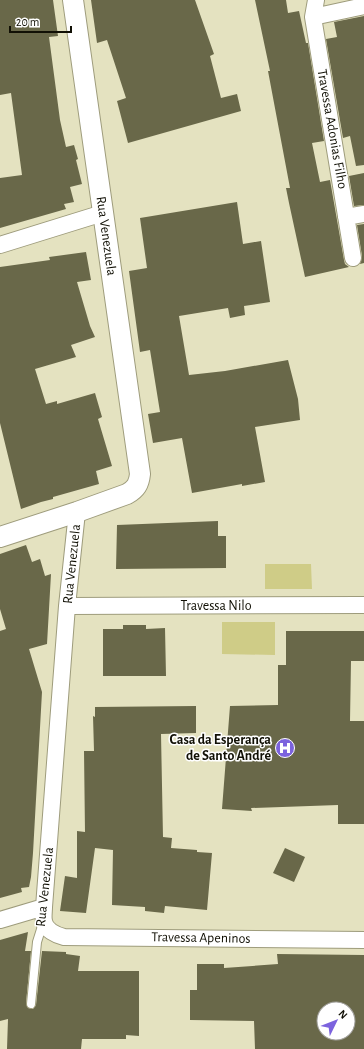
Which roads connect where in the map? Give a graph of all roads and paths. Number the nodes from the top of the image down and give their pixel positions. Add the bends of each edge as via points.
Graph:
1 (73, 0) edge
2 (316, 0) edge
3 (364, 6) edge
4 (313, 17) junction
5 (103, 213) junction
6 (364, 214) edge
7 (346, 218) junction
8 (0, 246) edge
9 (354, 258) dead end
10 (77, 512) junction
11 (0, 537) edge
12 (364, 605) edge
13 (68, 606) junction
14 (44, 915) junction
15 (0, 920) edge
16 (364, 940) edge
17 (31, 1004) dead end

1 - 5 street, Rua Venezuela
2 - 4 street, Travessa Adonias Filho
3 - 4 street
4 - 7 street, Travessa Adonias Filho
5 - 8 street
5 - 10 street, Rua Venezuela via 140,474 139,483 131,492
6 - 7 street
7 - 9 street, Travessa Adonias Filho
10 - 11 street
10 - 13 street, Rua Venezuela
12 - 13 street, Travessa Nilo
13 - 14 street, Rua Venezuela
14 - 15 street
14 - 16 street, Travessa Apeninos via 49,930 64,937
14 - 17 lane, Rua Venezuela via 37,942

